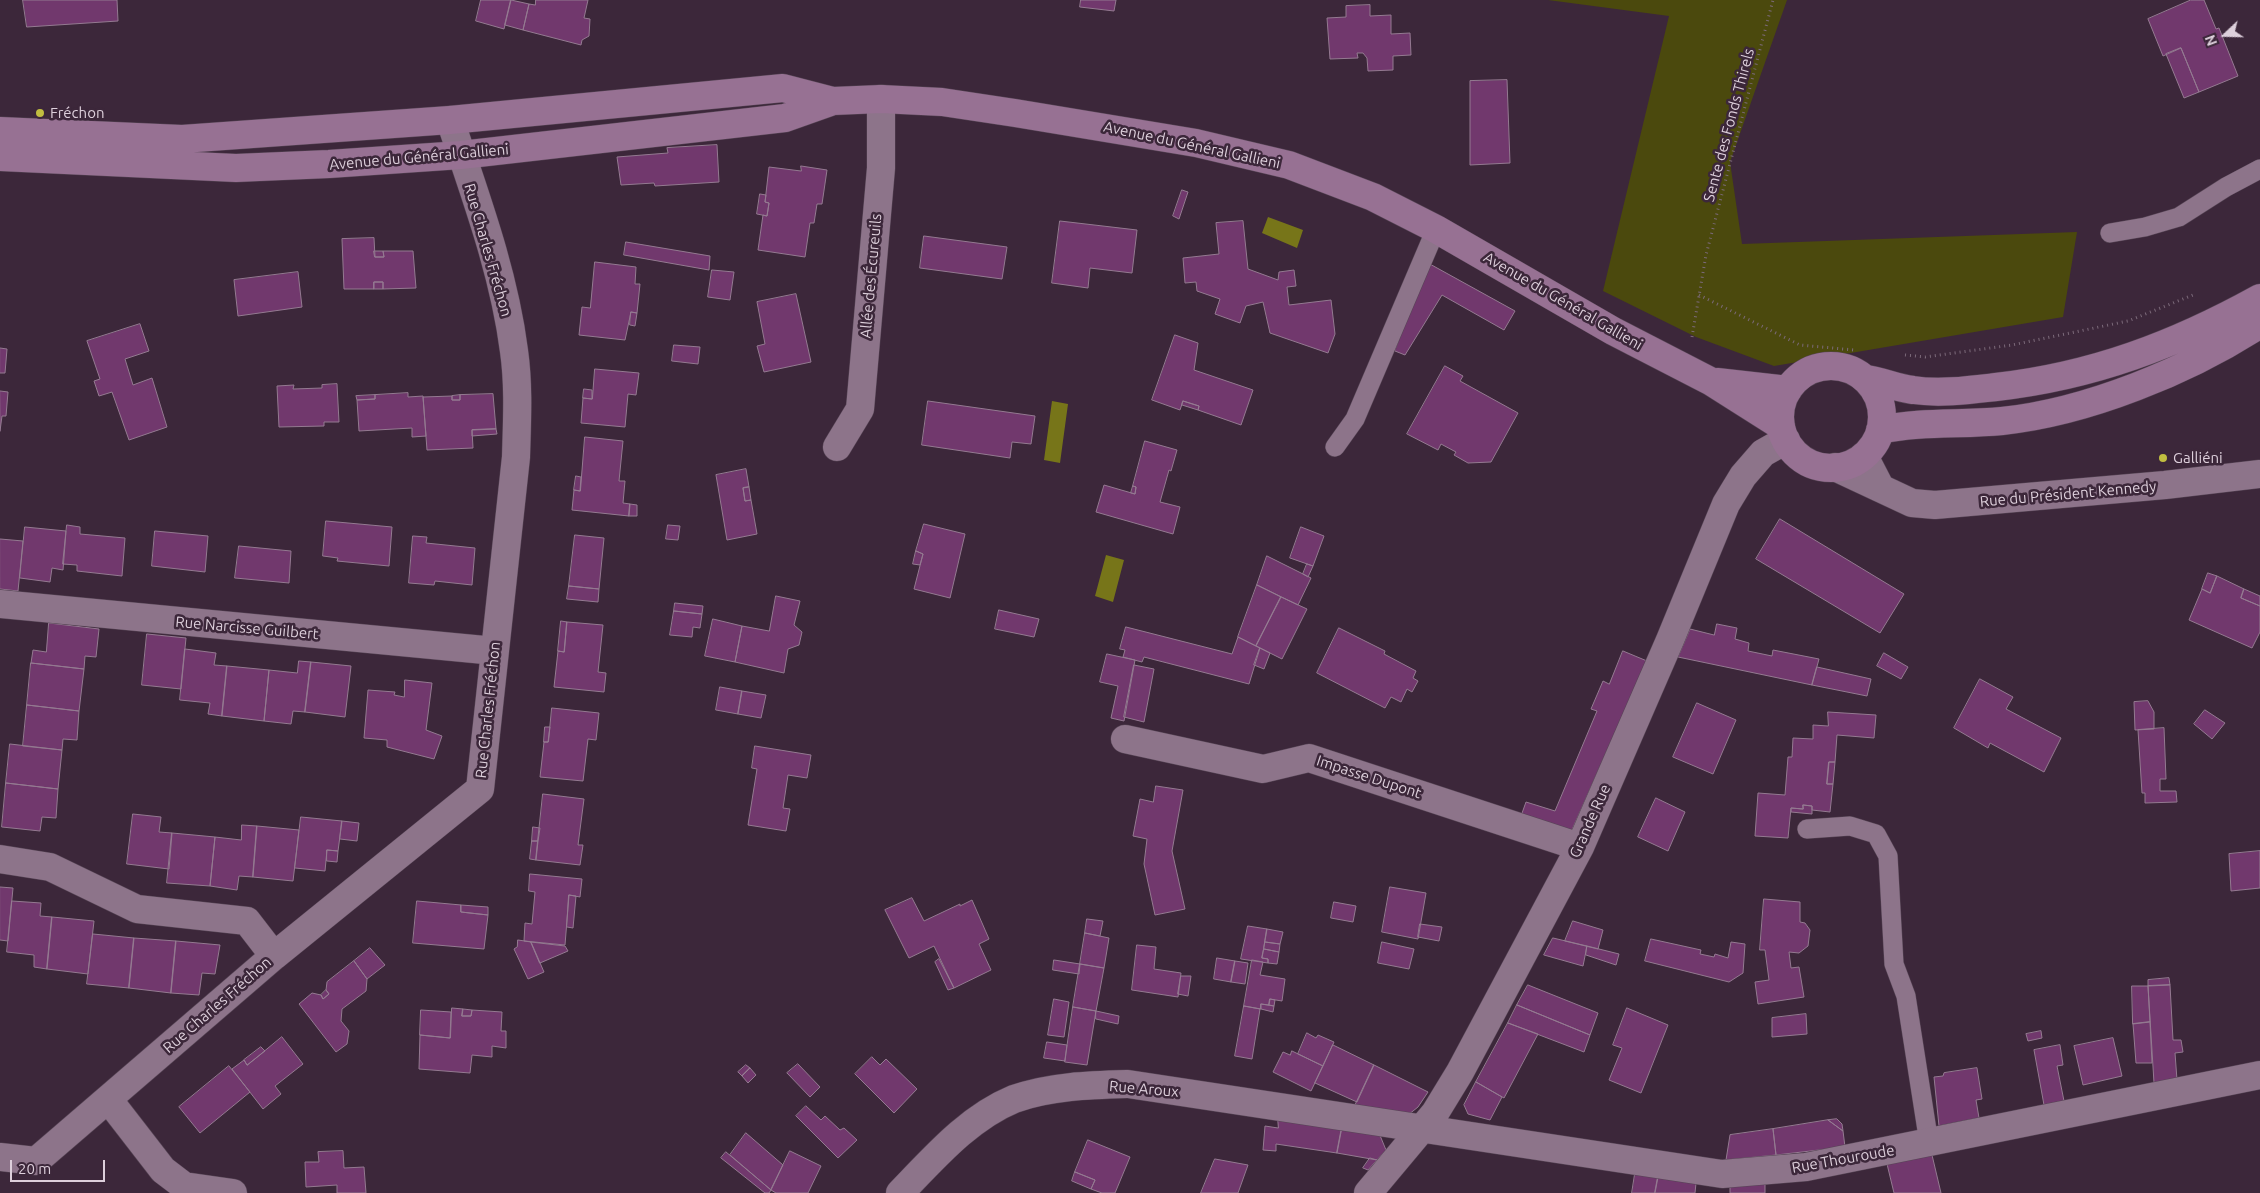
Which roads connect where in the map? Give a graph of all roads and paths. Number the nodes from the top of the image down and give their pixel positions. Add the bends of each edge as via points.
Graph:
1 (1773, 0) edge
2 (881, 99) junction
3 (833, 101) junction
4 (450, 120) junction
5 (327, 129) junction
6 (0, 131) edge
7 (461, 155) junction
8 (0, 157) edge
9 (329, 164) junction
10 (2260, 169) edge
11 (1436, 229) junction
12 (2110, 233) dead end
13 (2198, 294) dead end
14 (1699, 295) junction
15 (2260, 298) edge
16 (2260, 324) edge
17 (1858, 351) dead end
18 (1896, 354) dead end
19 (1698, 376) junction
20 (1865, 379) junction
21 (1788, 390) junction
22 (1880, 430) junction
23 (1784, 433) junction
24 (837, 447) dead end
25 (1335, 447) dead end
26 (1864, 456) junction
27 (1835, 467) junction
28 (2260, 474) edge
29 (1880, 487) junction
30 (1, 612) edge
31 (494, 651) junction
32 (1125, 739) dead end
33 (1807, 829) dead end
34 (1580, 846) junction
35 (0, 859) edge
36 (274, 956) junction
37 (2260, 1075) edge
38 (108, 1099) junction
39 (1422, 1129) junction
40 (1930, 1143) junction
41 (0, 1157) edge
42 (233, 1193) edge
43 (900, 1193) edge
44 (1368, 1193) edge

1 - 14 path, Sente des Fonds Thirels via 1706,255
2 - 3 street, Avenue du Général Gallieni
2 - 11 street, Avenue du Général Gallieni via 942,102 1205,145 1289,165 1374,196
2 - 24 street, Allée des Écureuils via 881,168 860,409
3 - 4 street, Avenue du Général Gallieni via 784,88
3 - 7 street, Avenue du Général Gallieni via 785,118
4 - 5 street, Avenue du Général Gallieni
4 - 7 street, Rue Charles Fréchon
5 - 6 street, Avenue du Général Gallieni via 182,139
5 - 9 street
7 - 9 street, Avenue du Général Gallieni
7 - 31 street, Rue Charles Fréchon via 502,288 514,351 516,457
8 - 9 street, Avenue du Général Gallieni via 236,168
10 - 12 lane via 2179,217 2145,228
11 - 19 street, Avenue du Général Gallieni
11 - 25 lane via 1355,419
13 - 18 path via 2128,321 2012,345 1925,357
14 - 17 path via 1800,345
14 - 19 path, Sente des Fonds Thirels
15 - 20 street via 2153,351 2056,377 1969,390 1912,390
16 - 22 street via 2238,339 2198,358 2120,393 2083,404 2002,421 1908,424
19 - 21 street, Avenue du Général Gallieni
19 - 23 street, Avenue du Général Gallieni
20 - 21 street via 1850,369 1833,365 1815,368 1800,376
20 - 22 street via 1877,394 1882,411
21 - 23 street via 1782,401
22 - 26 street
23 - 27 street via 1801,458 1823,467
23 - 34 street, Grande Rue via 1744,476 1726,504
26 - 27 street via 1850,464
26 - 29 street
27 - 29 street, Rue du Président Kennedy
28 - 29 street, Rue du Président Kennedy via 1958,504 1912,503
30 - 31 street, Rue Narcisse Guilbert
31 - 36 street, Rue Charles Fréchon via 480,789
32 - 34 street, Impasse Dupont via 1263,769 1309,758
33 - 40 lane via 1850,826 1876,834 1888,856 1894,964 1906,996
34 - 39 street, Grande Rue via 1460,1072
35 - 36 street via 50,867 137,909 247,921
36 - 38 street, Rue Charles Fréchon
37 - 40 street, Rue Thouroude
38 - 41 street, Rue Charles Fréchon via 36,1161
38 - 42 street via 163,1170 184,1186
39 - 40 street, Rue Thouroude via 1722,1174 1806,1167
39 - 43 street, Rue Aroux via 1128,1084 1050,1090 1015,1099 982,1116 950,1141
39 - 44 street, Grande Rue

